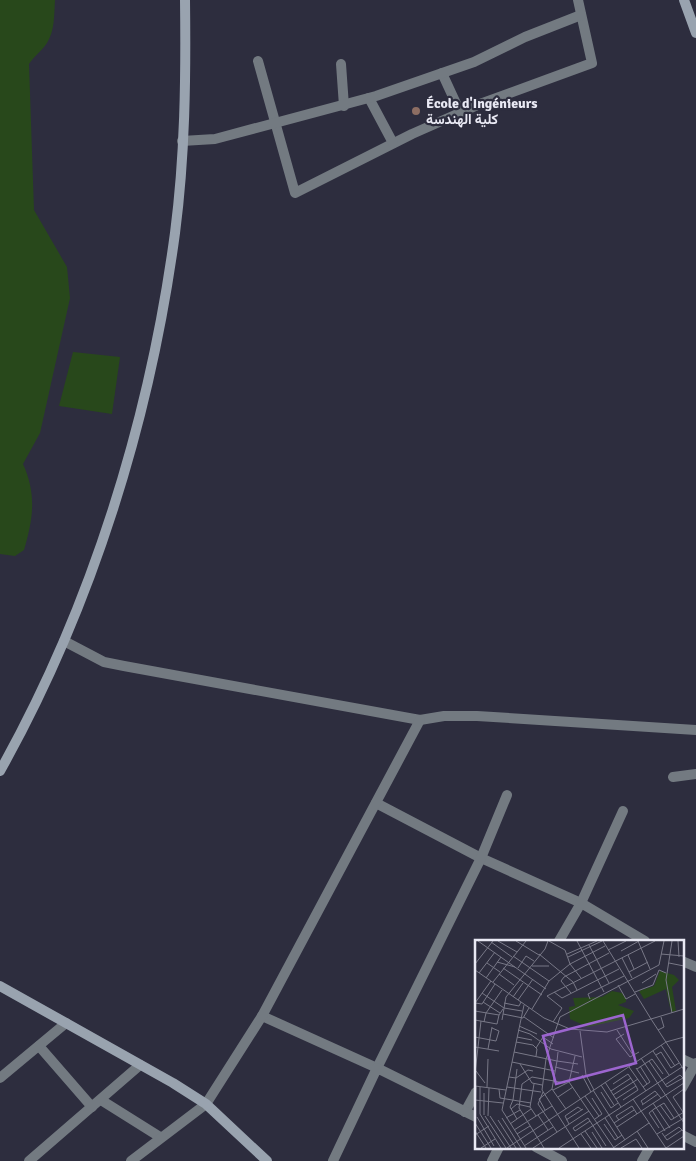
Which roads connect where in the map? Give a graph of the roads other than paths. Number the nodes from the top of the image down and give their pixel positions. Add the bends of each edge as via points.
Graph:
1 (185, 0) edge
2 (578, 0) edge
3 (684, 0) edge
4 (581, 15) junction
5 (696, 33) edge
6 (258, 61) dead end
7 (342, 64) dead end
8 (442, 73) junction
9 (369, 98) junction
10 (344, 106) junction
11 (460, 112) junction
12 (275, 124) junction
13 (182, 140) junction
14 (393, 144) junction
15 (64, 641) junction
16 (420, 720) junction
17 (696, 730) edge
18 (0, 771) edge
19 (696, 774) edge
20 (672, 777) dead end
21 (507, 795) dead end
22 (376, 803) junction
23 (624, 811) dead end
24 (481, 858) junction
25 (581, 903) junction
26 (560, 940) edge
27 (643, 940) edge
28 (684, 963) edge
29 (696, 967) edge
30 (0, 986) edge
31 (262, 1016) junction
32 (66, 1023) junction
33 (38, 1046) junction
34 (684, 1060) edge
35 (696, 1064) edge
36 (140, 1065) junction
37 (377, 1068) junction
38 (0, 1078) edge
39 (684, 1085) edge
40 (475, 1094) edge
41 (101, 1100) junction
42 (206, 1104) junction
43 (92, 1107) junction
44 (465, 1112) junction
45 (475, 1117) edge
46 (684, 1136) edge
47 (160, 1137) junction
48 (696, 1142) edge
49 (498, 1148) edge
50 (538, 1148) edge
51 (649, 1148) edge
52 (30, 1161) edge
53 (131, 1161) edge
54 (268, 1161) edge
55 (333, 1161) edge
56 (492, 1161) edge
57 (562, 1161) edge
58 (642, 1161) edge

1 - 13 main road
2 - 4 street
3 - 5 main road
4 - 8 street
4 - 11 street via 592,63
6 - 12 street
7 - 10 street
8 - 9 street
8 - 11 street
9 - 10 street
9 - 14 street
10 - 12 street
11 - 14 street
12 - 13 street via 215,139
12 - 14 street via 295,194
13 - 15 main road via 167,289 145,392 109,518
15 - 16 street via 86,654 118,665
15 - 18 main road
16 - 17 street via 477,716
16 - 22 street
19 - 20 street
21 - 24 street
22 - 24 street
22 - 31 street
23 - 25 street
24 - 25 street
24 - 37 street
25 - 26 street
25 - 27 street
28 - 29 street
30 - 32 main road
31 - 37 street
31 - 42 street
32 - 33 street
32 - 36 main road
33 - 38 street
33 - 43 street
34 - 35 street
35 - 39 street
36 - 41 street
36 - 42 main road
37 - 44 street
37 - 55 street
40 - 44 street
41 - 43 street
41 - 47 street
42 - 47 street
42 - 54 main road
43 - 52 street
44 - 45 street
46 - 48 street
47 - 53 street
49 - 56 street
50 - 57 street
51 - 58 street

